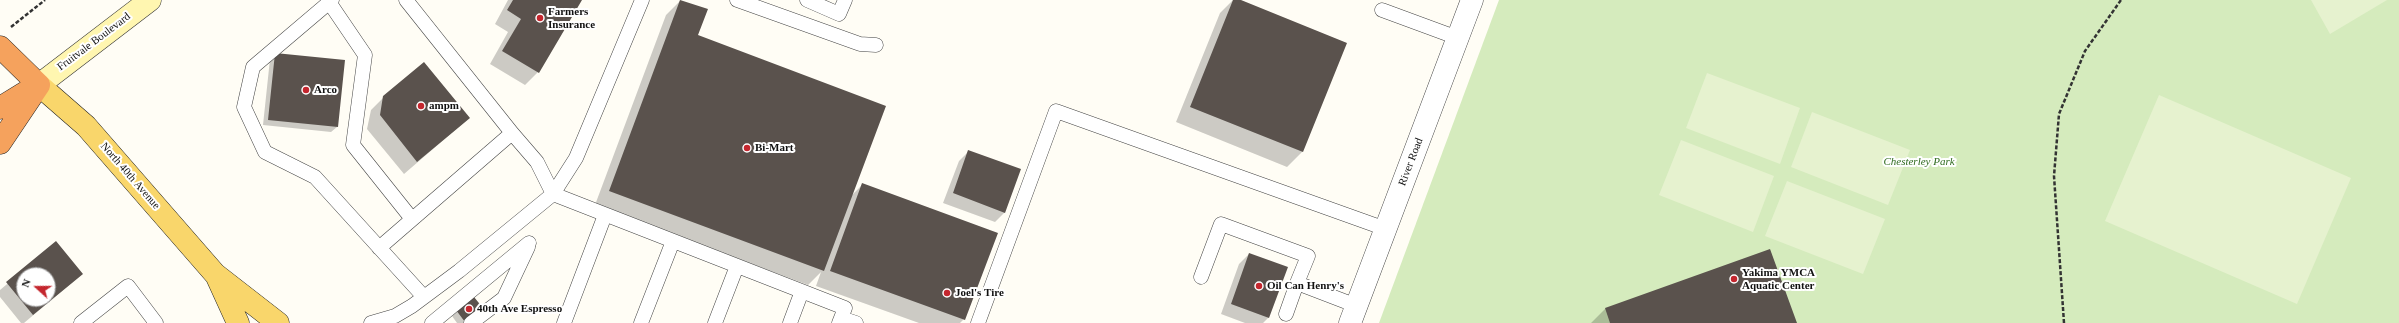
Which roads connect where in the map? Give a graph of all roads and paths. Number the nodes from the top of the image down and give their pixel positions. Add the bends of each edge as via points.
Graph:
1 (45, 0) edge
2 (150, 0) edge
3 (406, 0) edge
4 (642, 0) edge
5 (737, 0) edge
6 (807, 0) edge
7 (845, 0) edge
8 (1472, 0) edge
9 (2121, 0) edge
10 (330, 1) edge
11 (1382, 10) dead end
12 (1458, 38) junction
13 (3, 39) edge
14 (876, 45) dead end
15 (39, 85) junction
16 (0, 108) edge
17 (512, 132) junction
18 (0, 143) edge
19 (553, 194) junction
20 (605, 215) junction
21 (412, 219) junction
22 (1386, 229) junction
23 (674, 241) junction
24 (379, 248) junction
25 (737, 266) junction
26 (215, 274) junction
27 (1201, 278) dead end
28 (1297, 283) junction
29 (802, 291) junction
30 (424, 297) junction
31 (1286, 314) dead end
32 (1353, 314) edge
33 (840, 320) edge
34 (396, 321) edge
35 (81, 323) edge
36 (156, 323) edge
37 (238, 323) edge
38 (278, 323) edge
39 (372, 323) edge
40 (432, 323) edge
41 (471, 323) edge
42 (564, 323) edge
43 (641, 323) edge
44 (715, 323) edge
45 (790, 323) edge
46 (856, 323) edge
47 (978, 323) edge
48 (2064, 323) edge

1 - 13 path
2 - 15 main road, Fruitvale Boulevard
3 - 17 lane
4 - 19 lane via 576,158
5 - 14 lane via 860,44
6 - 7 lane via 839,14
8 - 12 street, River Road
9 - 48 path via 2085,51 2060,114 2054,176
10 - 21 lane via 365,55 353,144
10 - 24 lane via 253,66 244,108 265,152 315,177
11 - 12 lane
12 - 22 street, River Road
13 - 15 highway
15 - 16 highway
15 - 18 highway
15 - 26 main road, North 40th Avenue via 86,126
17 - 19 lane via 537,162
17 - 21 lane
19 - 20 lane
19 - 30 lane via 460,271
20 - 23 lane
20 - 42 lane
21 - 24 lane
22 - 32 street, River Road
22 - 47 lane via 1056,111
23 - 25 lane
23 - 43 lane
24 - 30 lane
25 - 29 lane
25 - 44 lane
26 - 37 main road, North 40th Avenue
26 - 38 main road, North 40th Avenue
27 - 28 lane via 1221,224 1308,256
28 - 31 lane
28 - 32 lane
29 - 33 lane via 845,308
29 - 45 lane
30 - 34 lane
33 - 46 lane
34 - 39 lane
35 - 36 lane via 128,286
40 - 41 lane via 530,243 504,298

